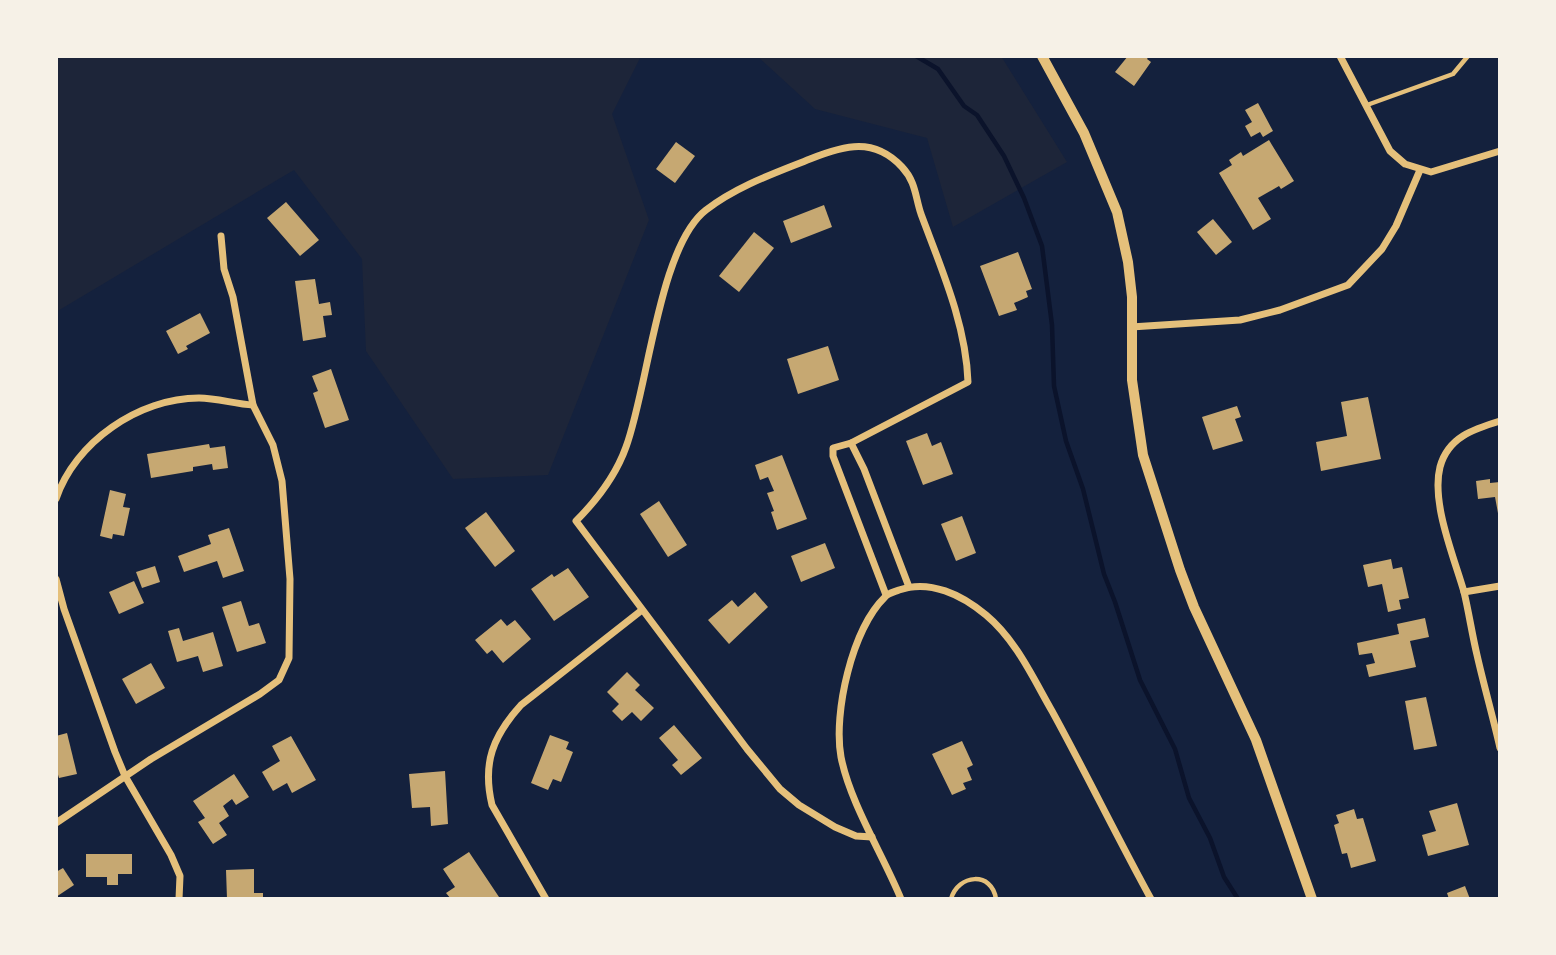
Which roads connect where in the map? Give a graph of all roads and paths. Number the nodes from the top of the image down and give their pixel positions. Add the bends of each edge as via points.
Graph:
1 (1042, 56) edge
2 (1340, 56) edge
3 (1468, 56) edge
4 (1367, 105) junction
5 (1500, 151) edge
6 (1420, 170) junction
7 (221, 236) dead end
8 (1131, 327) junction
9 (253, 405) junction
10 (1500, 421) edge
11 (851, 443) junction
12 (56, 499) edge
13 (56, 579) edge
14 (1500, 586) edge
15 (909, 587) junction
16 (1464, 592) junction
17 (886, 595) junction
18 (642, 610) junction
19 (1500, 748) edge
20 (125, 776) junction
21 (56, 823) edge
22 (872, 838) junction
23 (179, 899) edge
24 (546, 899) edge
25 (901, 899) edge
26 (951, 899) edge
27 (996, 899) edge
28 (1151, 899) edge
29 (1311, 899) edge

1 - 8 street via 1084,133 1117,212 1128,262
2 - 4 street
3 - 4 lane via 1453,74
4 - 6 street via 1390,151
5 - 6 street via 1442,170
6 - 8 street via 1382,249 1348,285 1241,320
7 - 9 street
8 - 29 street via 1132,380 1143,455 1185,582 1256,740
9 - 12 street via 199,398 152,405 89,445 69,471
9 - 20 street via 273,445 282,481 290,579 286,667 279,680 260,694
10 - 16 street via 1457,439 1440,465 1441,511
11 - 15 street
11 - 17 street via 833,449 833,456
11 - 18 street via 968,382 952,299 912,177 890,155 857,144 744,186 706,210 678,250 626,449 608,482 576,520
13 - 20 street
14 - 16 street
15 - 17 street
15 - 28 street via 926,586 959,597 984,613 1010,641 1065,734
16 - 19 street
17 - 22 street via 855,651 840,724 841,757
18 - 22 street via 780,789 835,827
18 - 24 street via 521,705 505,723 493,748 488,768 492,805
20 - 21 street
20 - 23 street via 171,855 180,876
22 - 25 street
26 - 27 lane via 960,883 976,880 987,881 995,889

